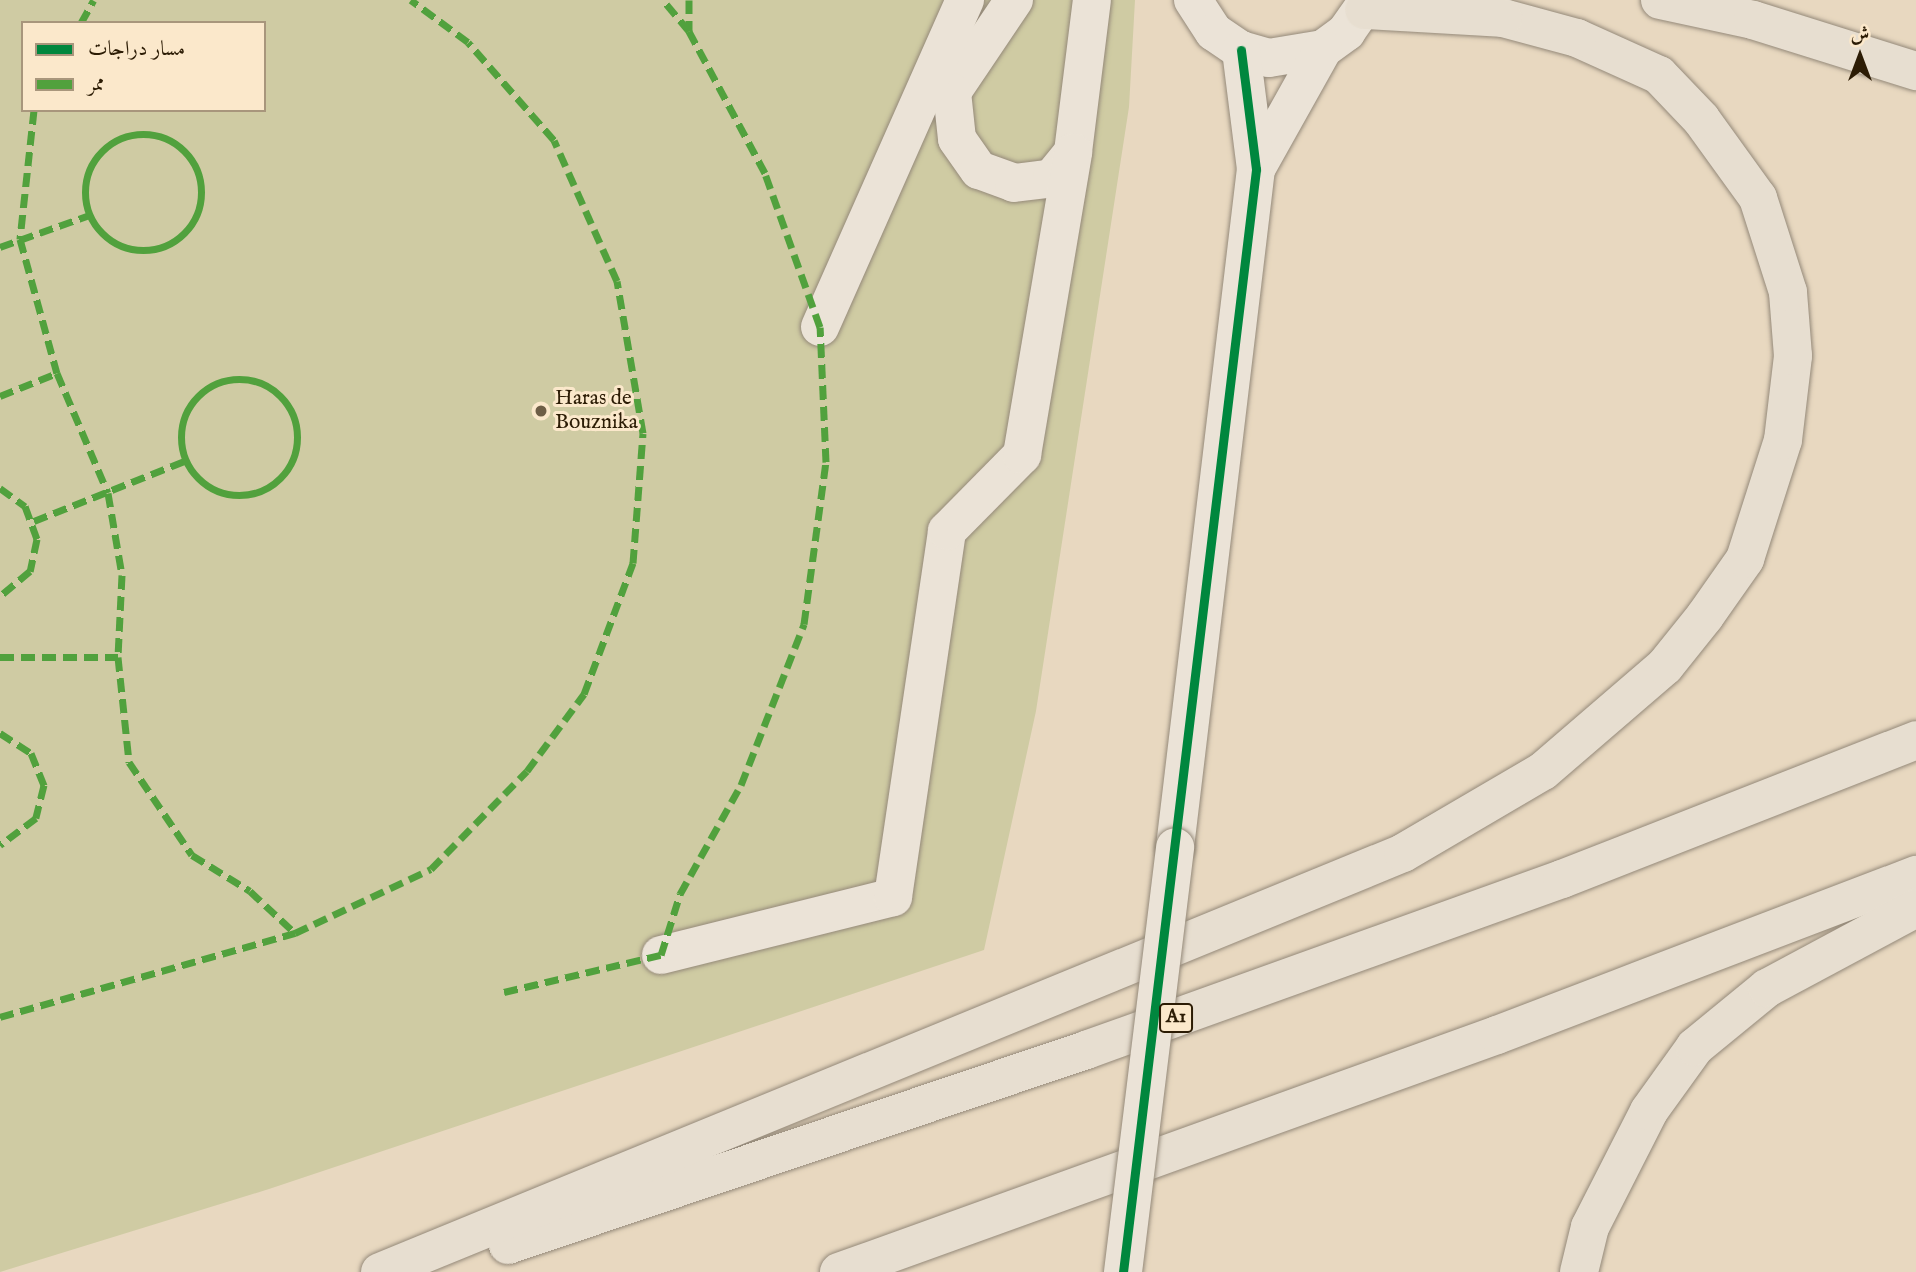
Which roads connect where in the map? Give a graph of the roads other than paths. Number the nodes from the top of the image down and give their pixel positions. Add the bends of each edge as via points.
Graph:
1 (965, 0) edge
2 (1014, 0) edge
3 (1092, 0) edge
4 (1193, 0) edge
5 (1660, 0) edge
6 (1366, 5) edge
7 (1324, 49) junction
8 (1241, 50) junction
9 (1916, 71) edge
10 (1073, 152) junction
11 (1256, 169) junction
12 (820, 327) dead end
13 (1916, 740) edge
14 (1916, 875) edge
15 (1916, 908) edge
16 (660, 955) dead end
17 (380, 1272) edge
18 (428, 1272) edge
19 (839, 1272) edge
20 (1124, 1272) edge
21 (1578, 1272) edge

1 - 12 street
2 - 10 street via 952,92 957,139 979,170 1014,183 1052,178
3 - 10 street
4 - 8 street via 1214,32
5 - 9 highway via 1753,20
6 - 7 street
6 - 17 highway via 1503,18 1577,38 1659,75 1701,119 1758,198 1788,292 1793,356 1787,404 1769,494 1745,559 1705,616 1665,666 1544,772 1403,853
7 - 8 street via 1297,57
7 - 11 street
8 - 11 street
10 - 16 street via 1022,455 947,531 893,897
11 - 20 street, bridge
13 - 18 highway, A1 via 1562,879 1112,1041
14 - 19 highway via 1497,1035
15 - 21 highway via 1767,988 1695,1047 1649,1111 1590,1227

